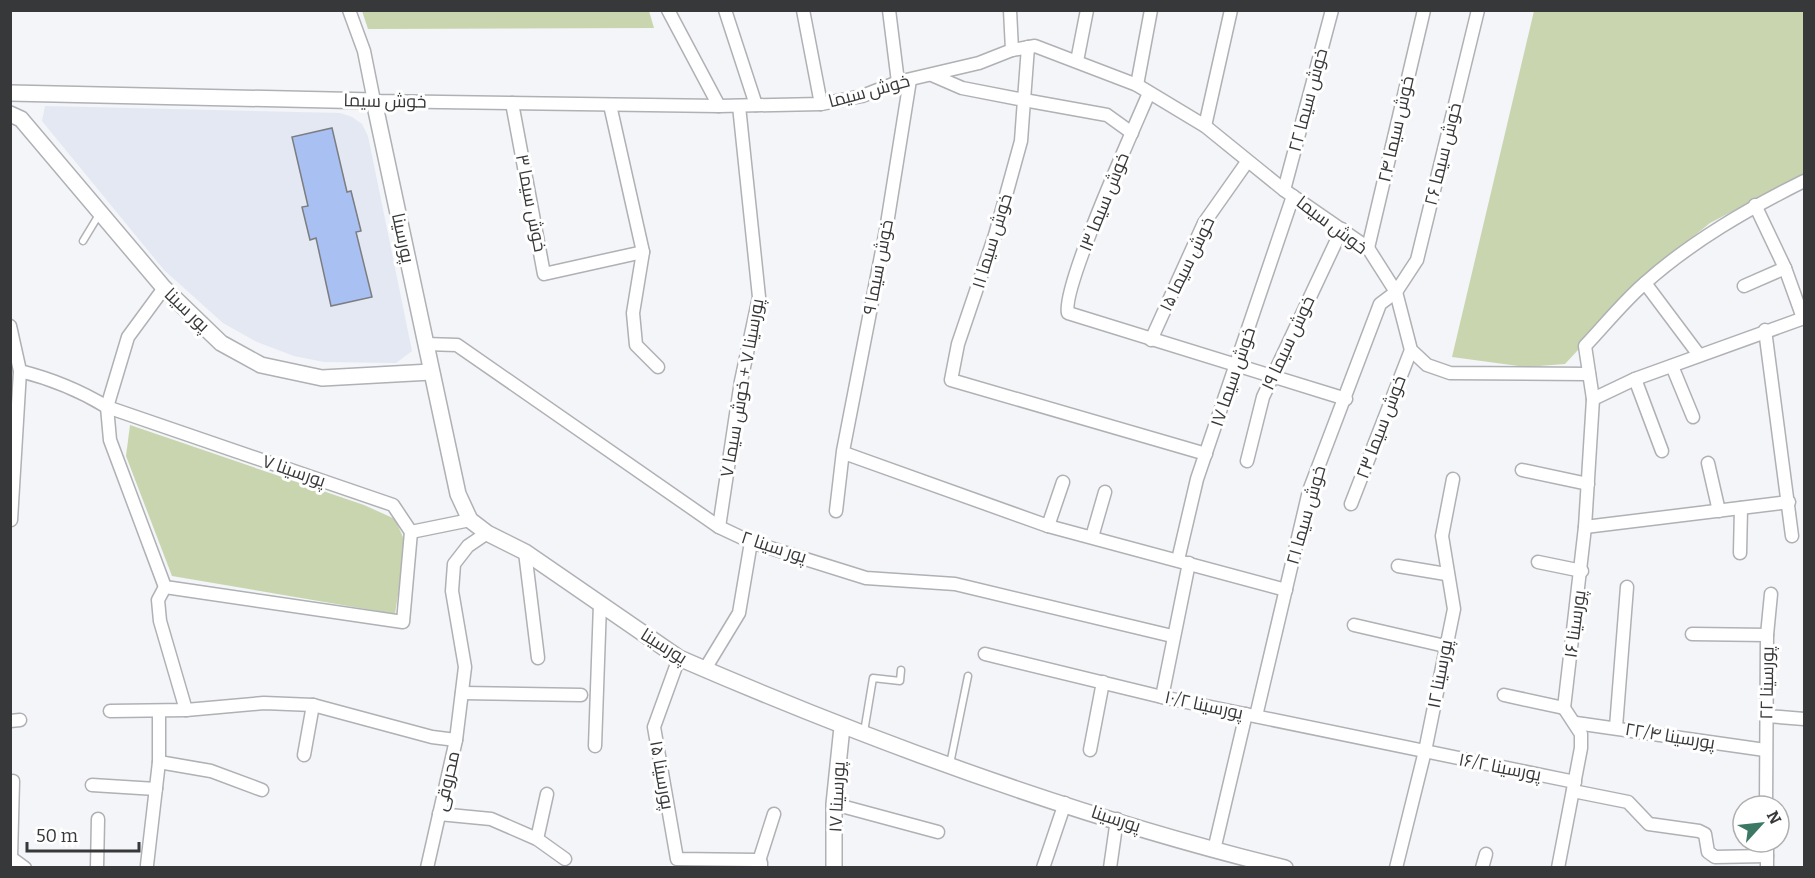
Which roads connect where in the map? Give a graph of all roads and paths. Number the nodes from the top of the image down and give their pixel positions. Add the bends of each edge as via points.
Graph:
1 (349, 10) edge
2 (668, 10) edge
3 (725, 10) edge
4 (803, 10) edge
5 (889, 10) edge
6 (1010, 10) edge
7 (1087, 10) edge
8 (1151, 10) edge
9 (1231, 10) edge
10 (1332, 10) edge
11 (1424, 10) edge
12 (1478, 10) edge
13 (1028, 47) junction
14 (1012, 50) junction
15 (1077, 61) junction
16 (932, 75) junction
17 (904, 81) junction
18 (1137, 86) junction
19 (1149, 93) junction
20 (18, 94) edge
21 (1024, 100) junction
22 (374, 101) junction
23 (512, 103) junction
24 (821, 104) junction
25 (610, 105) junction
26 (739, 105) junction
27 (756, 105) junction
28 (719, 106) junction
29 (16, 117) edge
30 (1205, 126) junction
31 (1132, 133) junction
32 (1247, 162) junction
33 (1804, 181) edge
34 (1289, 193) junction
35 (1755, 205) junction
36 (101, 213) junction
37 (1342, 229) junction
38 (83, 241) dead end
39 (1368, 248) junction
40 (644, 252) junction
41 (1785, 267) junction
42 (1645, 283) junction
43 (1744, 286) dead end
44 (164, 288) junction
45 (1396, 292) junction
46 (1804, 318) edge
47 (10, 326) edge
48 (1765, 330) junction
49 (1151, 340) junction
50 (425, 344) junction
51 (1411, 350) junction
52 (1699, 355) junction
53 (1237, 365) junction
54 (1672, 366) junction
55 (658, 367) dead end
56 (20, 371) junction
57 (431, 372) junction
58 (1589, 374) junction
59 (1274, 375) junction
60 (1635, 379) junction
61 (1346, 399) junction
62 (1593, 399) junction
63 (107, 406) junction
64 (1693, 417) dead end
65 (1662, 451) dead end
66 (844, 453) junction
67 (1206, 454) junction
68 (1247, 461) dead end
69 (1708, 463) dead end
70 (1522, 470) dead end
71 (1453, 479) dead end
72 (1063, 482) dead end
73 (1588, 484) junction
74 (1105, 492) dead end
75 (1789, 502) junction
76 (1351, 504) dead end
77 (1741, 508) junction
78 (836, 511) dead end
79 (1719, 511) junction
80 (11, 520) edge
81 (470, 520) junction
82 (1048, 526) junction
83 (719, 527) junction
84 (1585, 527) junction
85 (411, 532) junction
86 (487, 533) junction
87 (1792, 536) dead end
88 (1092, 537) junction
89 (751, 542) junction
90 (525, 552) junction
91 (1740, 554) dead end
92 (1183, 561) junction
93 (1538, 562) dead end
94 (1398, 566) dead end
95 (1582, 571) junction
96 (1446, 574) junction
97 (165, 586) junction
98 (1627, 586) dead end
99 (1286, 590) junction
100 (1771, 594) dead end
101 (600, 604) junction
102 (1354, 625) dead end
103 (1692, 634) dead end
104 (1767, 635) junction
105 (1172, 636) junction
106 (1445, 646) junction
107 (985, 654) dead end
108 (537, 658) dead end
109 (679, 658) junction
110 (705, 669) junction
111 (901, 670) dead end
112 (969, 675) dead end
113 (1103, 682) junction
114 (462, 693) junction
115 (581, 695) dead end
116 (1504, 695) dead end
117 (1162, 697) junction
118 (313, 705) junction
119 (1564, 708) junction
120 (186, 710) junction
121 (110, 711) dead end
122 (159, 711) junction
123 (1251, 715) junction
124 (1767, 716) junction
125 (1804, 719) edge
126 (1576, 723) junction
127 (842, 727) junction
128 (1616, 728) junction
129 (863, 735) junction
130 (456, 740) junction
131 (595, 746) dead end
132 (1090, 750) dead end
133 (1765, 750) junction
134 (1425, 751) junction
135 (304, 755) dead end
136 (159, 762) junction
137 (950, 768) junction
138 (13, 781) dead end
139 (92, 785) dead end
140 (1574, 786) junction
141 (156, 789) junction
142 (262, 790) dead end
143 (547, 794) dead end
144 (1766, 794) edge
145 (1065, 803) junction
146 (834, 804) junction
147 (439, 814) junction
148 (774, 814) dead end
149 (98, 819) dead end
150 (1117, 819) junction
151 (938, 832) dead end
152 (537, 839) junction
153 (1214, 850) junction
154 (1486, 854) dead end
155 (11, 857) edge
156 (565, 859) dead end
157 (1767, 862) edge
158 (760, 864) edge
159 (25, 867) edge
160 (97, 867) edge
161 (147, 867) edge
162 (427, 867) edge
163 (834, 867) edge
164 (1043, 867) edge
165 (1110, 867) edge
166 (1285, 867) edge
167 (1396, 867) edge
168 (1482, 867) edge
169 (1558, 867) edge

1 - 22 street via 364,51
2 - 28 street
3 - 27 street
4 - 24 street
5 - 17 street, خوش سیما ۹
6 - 14 street
7 - 15 street
8 - 18 street
9 - 30 street
10 - 34 street, خوش سیما ۲۲
11 - 39 street, خوش سیما ۲۴
12 - 45 street, خوش سیما ۲۶ via 1417,260
13 - 14 street, خوش سیما
13 - 15 street, خوش سیما
13 - 21 street, خوش سیما ۱۱
14 - 16 street, خوش سیما
15 - 18 street, خوش سیما
16 - 17 street, خوش سیما
16 - 21 street via 962,88
17 - 24 street, خوش سیما via 862,96
17 - 66 street, خوش سیما ۹ via 886,230
18 - 19 street, خوش سیما
19 - 30 street, خوش سیما
19 - 31 street, خوش سیما ۱۳
20 - 22 street, خوش سیما
20 - 29 street
21 - 31 street via 1107,115
21 - 67 street, خوش سیما ۱۱ via 1021,141 995,235 958,344 951,380
22 - 23 street, خوش سیما
22 - 50 street, پورسینا
23 - 25 street, خوش سیما
23 - 40 street, خوش سیما ۳ via 544,274
24 - 27 street, خوش سیما
25 - 28 street, خوش سیما
25 - 40 street
26 - 27 street, خوش سیما
26 - 28 street, خوش سیما
26 - 83 street, پورسینا ۷ + خوش سیما ۷ via 759,297 741,381
29 - 36 street, پور سینا
30 - 32 street, خوش سیما
31 - 49 street, خوش سیما ۱۳ via 1066,305 1068,313
32 - 34 street, خوش سیما
32 - 49 street, خوش سیما ۱۵ via 1204,223
33 - 35 street
34 - 37 street, خوش سیما
34 - 53 street, خوش سیما ۱۷
35 - 41 street
35 - 42 street
36 - 38 lane
36 - 44 street, پور سینا
37 - 39 street, خوش سیما
37 - 59 street, خوش سیما ۱۹
39 - 45 street, خوش سیما
40 - 55 street via 633,313 636,345
41 - 43 street
41 - 46 street
42 - 52 street
42 - 58 street, پورسینا ۱۶ via 1585,346
44 - 57 street, پور سینا via 221,343 261,365 322,378
44 - 63 street via 128,337
45 - 51 street, خوش سیما
45 - 61 street, خوش سیما ۲۱ via 1380,304
46 - 48 street
47 - 56 street
48 - 52 street
48 - 75 street
49 - 53 street
50 - 57 street, پورسینا
50 - 83 street, پور سینا ۲ via 458,345
51 - 58 street via 1427,365 1450,373
51 - 76 street, خوش سیما ۲۳
52 - 54 street
53 - 59 street
53 - 67 street, خوش سیما ۱۷
54 - 60 street
54 - 64 street
56 - 63 street, پورسینا ۷ via 69,386
56 - 80 street
57 - 81 street, پورسینا via 458,494
58 - 62 street, پورسینا ۱۶
59 - 61 street
59 - 68 street, خوش سیما ۱۹ via 1263,397
60 - 62 street
60 - 65 street
61 - 99 street, خوش سیما ۲۱ via 1309,491
62 - 73 street, پورسینا ۱۶
63 - 85 street, پورسینا ۷ via 393,505
63 - 97 street via 110,440
66 - 78 street, خوش سیما ۹
66 - 82 street
67 - 92 street, خوش سیما ۱۷ via 1197,479
69 - 79 street
70 - 73 street
71 - 96 street, پورسینا ۱۲ via 1442,536
72 - 82 street
73 - 84 street, پورسینا ۱۶
74 - 88 street
75 - 77 street
75 - 87 street
77 - 79 street
77 - 91 street
79 - 84 street
81 - 85 street
81 - 86 street, پورسینا
82 - 88 street
83 - 89 street, پور سینا ۲
84 - 95 street, پورسینا ۱۶
85 - 97 street via 403,622
86 - 90 street, پورسینا
86 - 114 street, محروقی via 468,546 454,564 452,591 465,667
88 - 92 street
89 - 105 street, پور سینا ۲ via 866,578 955,584
89 - 110 street via 739,613
90 - 101 street, پورسینا
90 - 108 street
92 - 99 street
92 - 105 street, خوش سیما ۱۷
93 - 95 street
94 - 96 street
95 - 119 street, پورسینا ۱۶
96 - 106 street, پورسینا ۱۲ via 1453,591 1454,609
97 - 120 street via 158,600 160,621
98 - 128 street
99 - 123 street, خوش سیما ۲۱
100 - 104 street
101 - 109 street, پورسینا
101 - 131 street
102 - 106 street
103 - 104 street, پورسینا ۲۲
104 - 124 street, پورسینا ۲۲
105 - 117 street, خوش سیما ۱۷
106 - 134 street, پورسینا ۱۲
107 - 113 street, پورسینا ۱۰/۲
109 - 110 street, پورسینا
109 - 158 street, پورسینا ۱۵ via 654,727 677,859
110 - 127 street, پورسینا
111 - 129 lane via 900,681 873,678
112 - 137 lane
113 - 117 street, پورسینا ۱۰/۲
113 - 132 street
114 - 115 street
114 - 130 street, محروقی
116 - 119 street
117 - 123 street, پورسینا ۱۰/۲
118 - 120 street via 264,703
118 - 130 street
118 - 135 street
119 - 126 street
120 - 122 street
121 - 122 street
122 - 136 street
123 - 134 street, پورسینا ۱۰/۲
123 - 153 street, خوش سیما ۲۱
124 - 125 street
124 - 133 street, پورسینا ۲۲
126 - 128 street, پورسینا ۲۲/۴
126 - 140 street via 1581,748
127 - 129 street, پورسینا
127 - 146 street, پورسینا ۱۷
128 - 133 street, پورسینا ۲۲/۴
129 - 137 street, پورسینا
130 - 147 street, محروقی
133 - 144 street, پورسینا ۲۲
134 - 140 street, پورسینا ۱۶/۲
134 - 167 street, پورسینا ۱۲
136 - 141 street
136 - 142 street via 211,771
137 - 145 street, پورسینا
138 - 155 street
139 - 141 street
140 - 157 street, پورسینا ۱۶/۲ via 1628,802 1649,824 1699,831 1707,838 1711,855
140 - 169 street
141 - 161 street
143 - 152 street
145 - 150 street, پورسینا
145 - 164 street
146 - 151 street
146 - 163 street, پورسینا ۱۷
147 - 152 street via 492,819
147 - 162 street, محروقی
148 - 158 street
149 - 160 street
150 - 153 street, پورسینا
150 - 165 street
152 - 156 street
153 - 166 street, پورسینا
154 - 168 street
155 - 159 street

